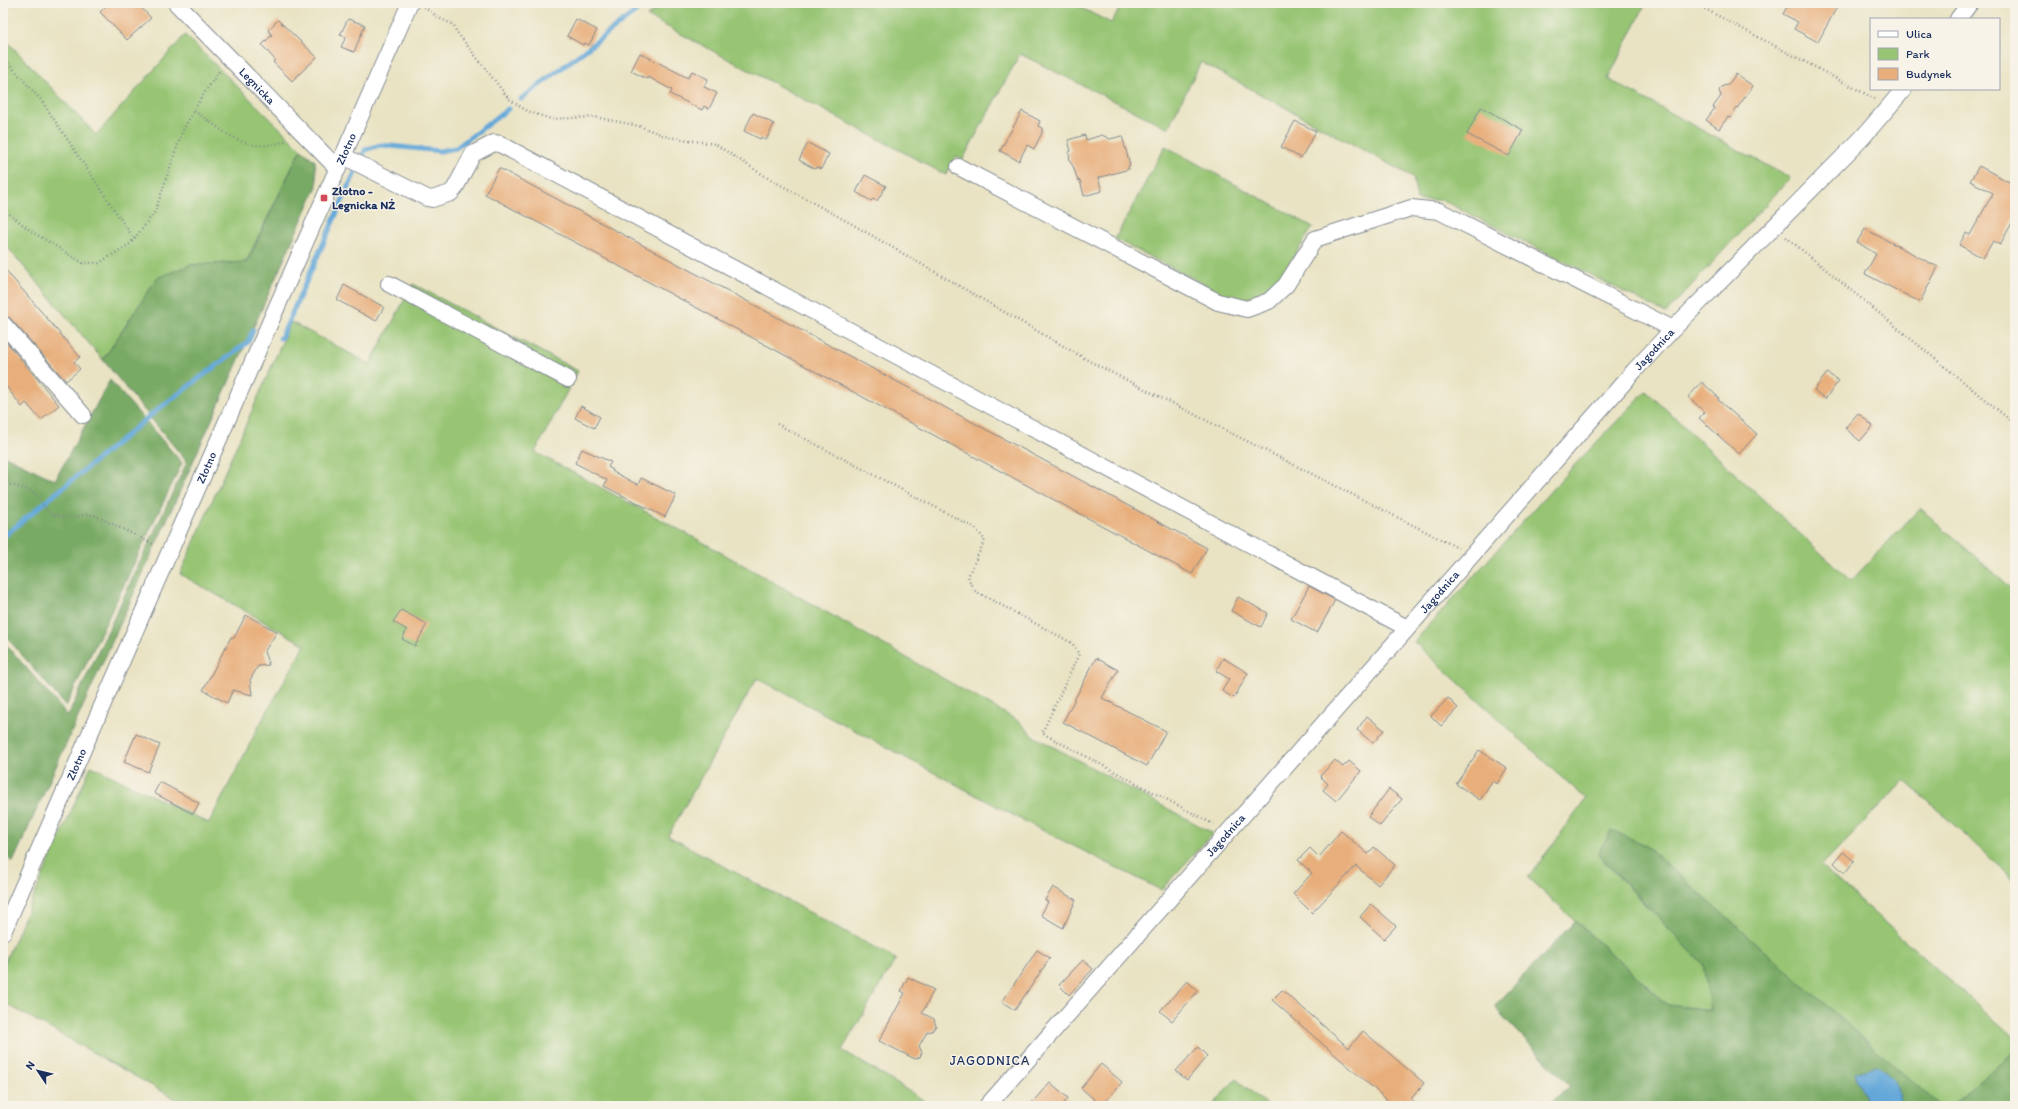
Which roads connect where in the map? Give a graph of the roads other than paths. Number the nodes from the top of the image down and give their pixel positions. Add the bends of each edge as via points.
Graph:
1 (176, 3) edge
2 (410, 3) edge
3 (1970, 3) edge
4 (1959, 18) edge
5 (1903, 90) edge
6 (350, 164) junction
7 (959, 167) dead end
8 (390, 284) dead end
9 (3, 324) edge
10 (1673, 329) junction
11 (568, 379) dead end
12 (82, 415) dead end
13 (1407, 628) junction
14 (3, 932) edge
15 (987, 1106) edge

1 - 6 street, Legnicka via 304,135
2 - 6 street, Złotno
3 - 4 street
5 - 10 street, Jagodnica via 1862,138
6 - 13 street, Legnicka via 432,199 455,188 473,154 494,143 500,144
6 - 14 street, Złotno
7 - 10 street via 1218,302 1231,306 1247,309 1269,301 1286,285 1315,239 1411,208 1440,211
8 - 11 street
9 - 12 street
10 - 13 street, Jagodnica
13 - 15 street, Jagodnica

